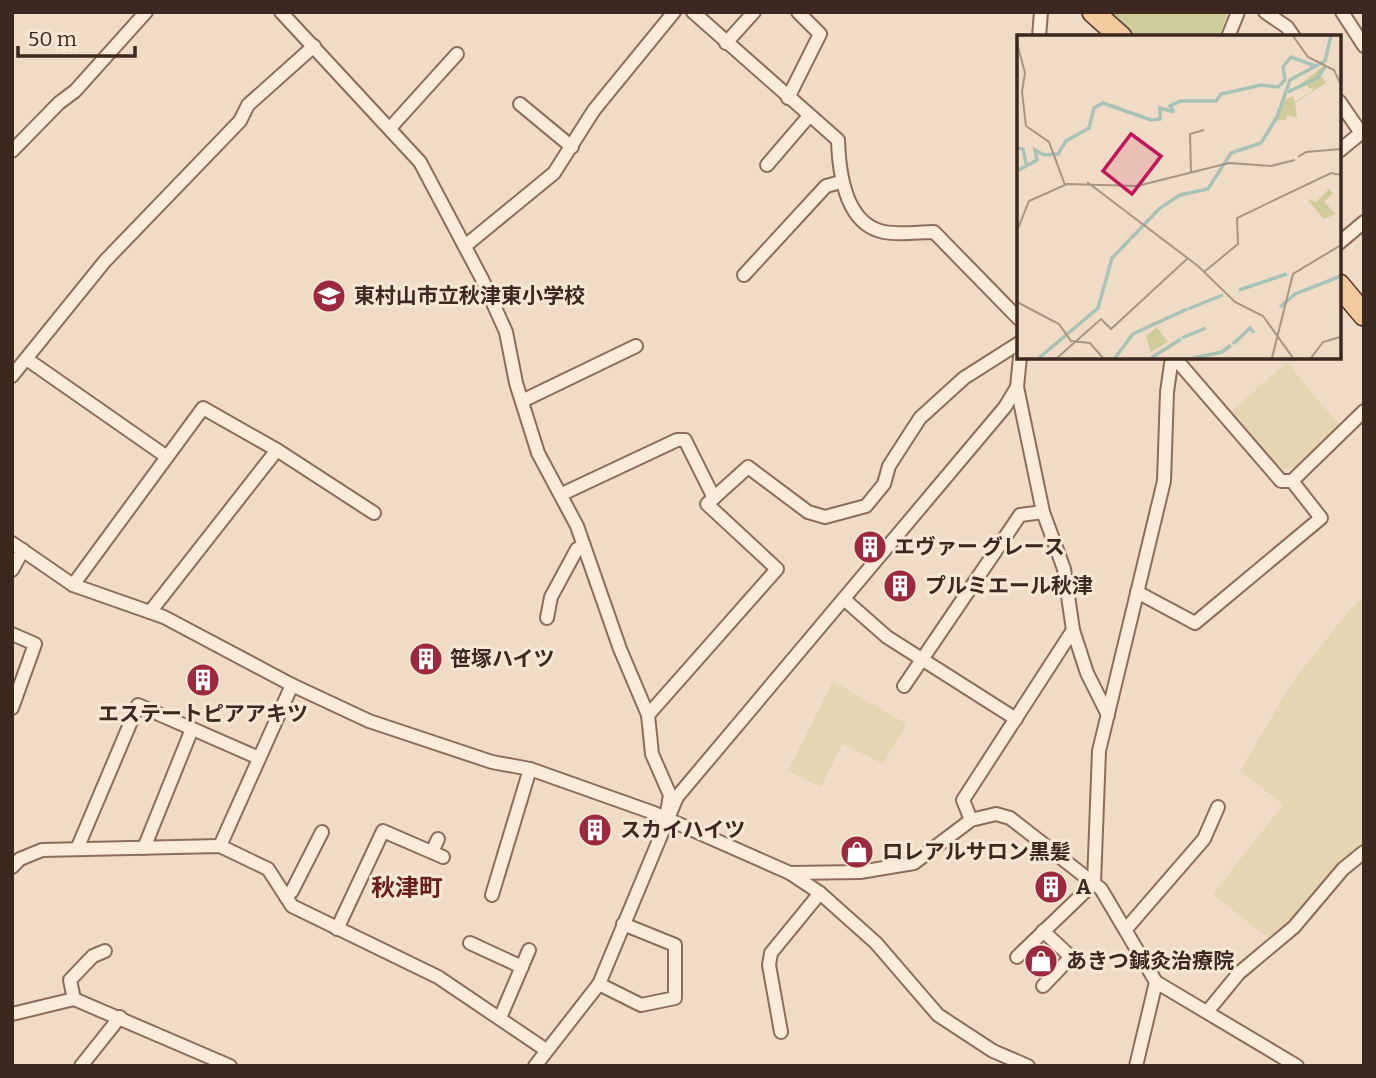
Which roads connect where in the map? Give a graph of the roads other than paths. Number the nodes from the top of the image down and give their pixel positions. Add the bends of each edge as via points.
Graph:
1 (146, 12) edge
2 (281, 12) edge
3 (674, 12) edge
4 (693, 12) edge
5 (754, 12) edge
6 (798, 12) edge
7 (1041, 12) edge
8 (1093, 12) edge
9 (1238, 12) edge
10 (1265, 12) edge
11 (1342, 12) edge
12 (1039, 35) edge
13 (1119, 35) edge
14 (1229, 35) edge
15 (1293, 35) edge
16 (726, 43) junction
17 (314, 46) junction
18 (1364, 46) edge
19 (457, 54) dead end
20 (788, 98) junction
21 (520, 104) dead end
22 (1341, 104) edge
23 (809, 116) junction
24 (391, 127) junction
25 (572, 147) junction
26 (1341, 149) edge
27 (12, 151) edge
28 (767, 165) dead end
29 (841, 182) junction
30 (1364, 222) edge
31 (1341, 241) edge
32 (465, 246) junction
33 (745, 254) dead end
34 (755, 263) junction
35 (744, 275) dead end
36 (1341, 287) edge
37 (1364, 315) edge
38 (1017, 317) edge
39 (1017, 344) edge
40 (636, 346) dead end
41 (1020, 359) edge
42 (1173, 359) edge
43 (1175, 359) edge
44 (27, 360) junction
45 (12, 376) edge
46 (1017, 387) junction
47 (522, 401) junction
48 (1364, 411) edge
49 (276, 450) junction
50 (167, 457) junction
51 (1292, 481) junction
52 (562, 494) junction
53 (714, 498) junction
54 (1043, 512) junction
55 (374, 513) dead end
56 (584, 546) junction
57 (18, 547) edge
58 (12, 570) edge
59 (73, 585) junction
60 (1137, 592) junction
61 (845, 600) junction
62 (150, 612) junction
63 (547, 618) dead end
64 (1073, 630) junction
65 (12, 634) edge
66 (921, 659) junction
67 (292, 685) junction
68 (904, 686) dead end
69 (12, 708) edge
70 (648, 715) junction
71 (1108, 715) junction
72 (1016, 719) junction
73 (192, 729) junction
74 (260, 758) junction
75 (530, 769) junction
76 (1219, 807) dead end
77 (666, 818) junction
78 (971, 820) junction
79 (322, 832) dead end
80 (438, 839) dead end
81 (220, 846) junction
82 (144, 848) junction
83 (77, 849) junction
84 (1362, 857) edge
85 (354, 859) dead end
86 (15, 861) edge
87 (367, 865) junction
88 (790, 873) junction
89 (1094, 883) junction
90 (820, 893) junction
91 (492, 895) dead end
92 (286, 897) junction
93 (623, 924) junction
94 (337, 929) junction
95 (1126, 929) junction
96 (1043, 931) junction
97 (470, 943) dead end
98 (529, 950) dead end
99 (105, 951) dead end
100 (1017, 957) dead end
101 (522, 967) junction
102 (1156, 982) junction
103 (599, 984) junction
104 (1043, 986) dead end
105 (74, 999) junction
106 (1207, 1012) junction
107 (12, 1014) edge
108 (120, 1017) junction
109 (500, 1018) junction
110 (781, 1032) dead end
111 (546, 1050) junction
112 (1291, 1064) edge
113 (81, 1066) edge
114 (230, 1066) edge
115 (535, 1066) edge
116 (1028, 1066) edge
117 (1136, 1066) edge

1 - 27 street via 75,91
2 - 17 street
3 - 25 street via 594,110
4 - 16 street
5 - 16 street
6 - 20 street via 820,34
7 - 12 street
8 - 13 main road
9 - 14 street
10 - 15 street
11 - 18 street
16 - 20 street
17 - 24 street
17 - 44 street via 248,105 240,121 105,261
19 - 24 street
20 - 23 street
21 - 25 street
22 - 26 street via 1361,133
23 - 28 street
23 - 29 street via 838,140
24 - 32 street via 419,162
25 - 32 street via 554,173
29 - 34 street via 826,186
29 - 38 street via 858,217 883,232 934,232
30 - 31 street
32 - 47 street via 506,332
33 - 34 street
34 - 35 street
36 - 37 main road
39 - 53 street via 964,378 920,418 889,466 884,484 866,506 825,517 808,512 748,467
40 - 47 street
41 - 46 street
42 - 60 street via 1164,481
43 - 51 street via 1281,481
44 - 45 street
44 - 50 street
46 - 54 street
46 - 61 street
47 - 52 street via 538,453
48 - 51 street
49 - 50 street via 202,408
49 - 55 street
49 - 62 street
50 - 59 street
51 - 60 street via 1321,518 1195,623
52 - 53 street via 685,440
52 - 56 street
53 - 70 street via 707,504 777,569
54 - 64 street via 1064,569
54 - 66 street via 1020,515
56 - 63 street via 577,549 551,597
56 - 70 street
57 - 58 street
57 - 59 street
59 - 62 street
60 - 71 street
61 - 66 street
61 - 77 street via 677,797
62 - 67 street
64 - 71 street
64 - 72 street
65 - 69 street via 35,644
66 - 68 street
66 - 72 street
67 - 74 street
67 - 75 street via 369,721 492,762
70 - 77 street via 652,754 670,795
71 - 89 street via 1099,751
72 - 78 street via 963,800
73 - 74 street
73 - 82 street
73 - 83 street via 138,705
74 - 81 street
75 - 77 street
75 - 91 street
76 - 95 street via 1204,839
77 - 88 street
77 - 93 street
78 - 88 street via 914,863 860,873
78 - 89 street via 996,814 1010,818
79 - 92 street
80 - 87 street via 438,855 383,831
81 - 82 street
81 - 92 street via 268,869
82 - 83 street
83 - 86 street via 42,850
84 - 106 street via 1343,869 1294,927 1239,973
85 - 87 street
87 - 94 street
88 - 90 street
89 - 95 street
89 - 96 street
90 - 110 street via 771,953
90 - 116 street via 876,943 938,1014 993,1051
92 - 94 street via 292,906
93 - 103 street
93 - 103 street via 675,946 675,998 641,1004
94 - 109 street via 438,976
95 - 102 street
96 - 100 street
96 - 104 street via 1071,957
97 - 101 street
98 - 101 street
99 - 105 street via 93,956 70,980
101 - 109 street
102 - 106 street
102 - 117 street
103 - 111 street
105 - 107 street
105 - 108 street
106 - 112 street
108 - 113 street
108 - 114 street
109 - 111 street
111 - 115 street

